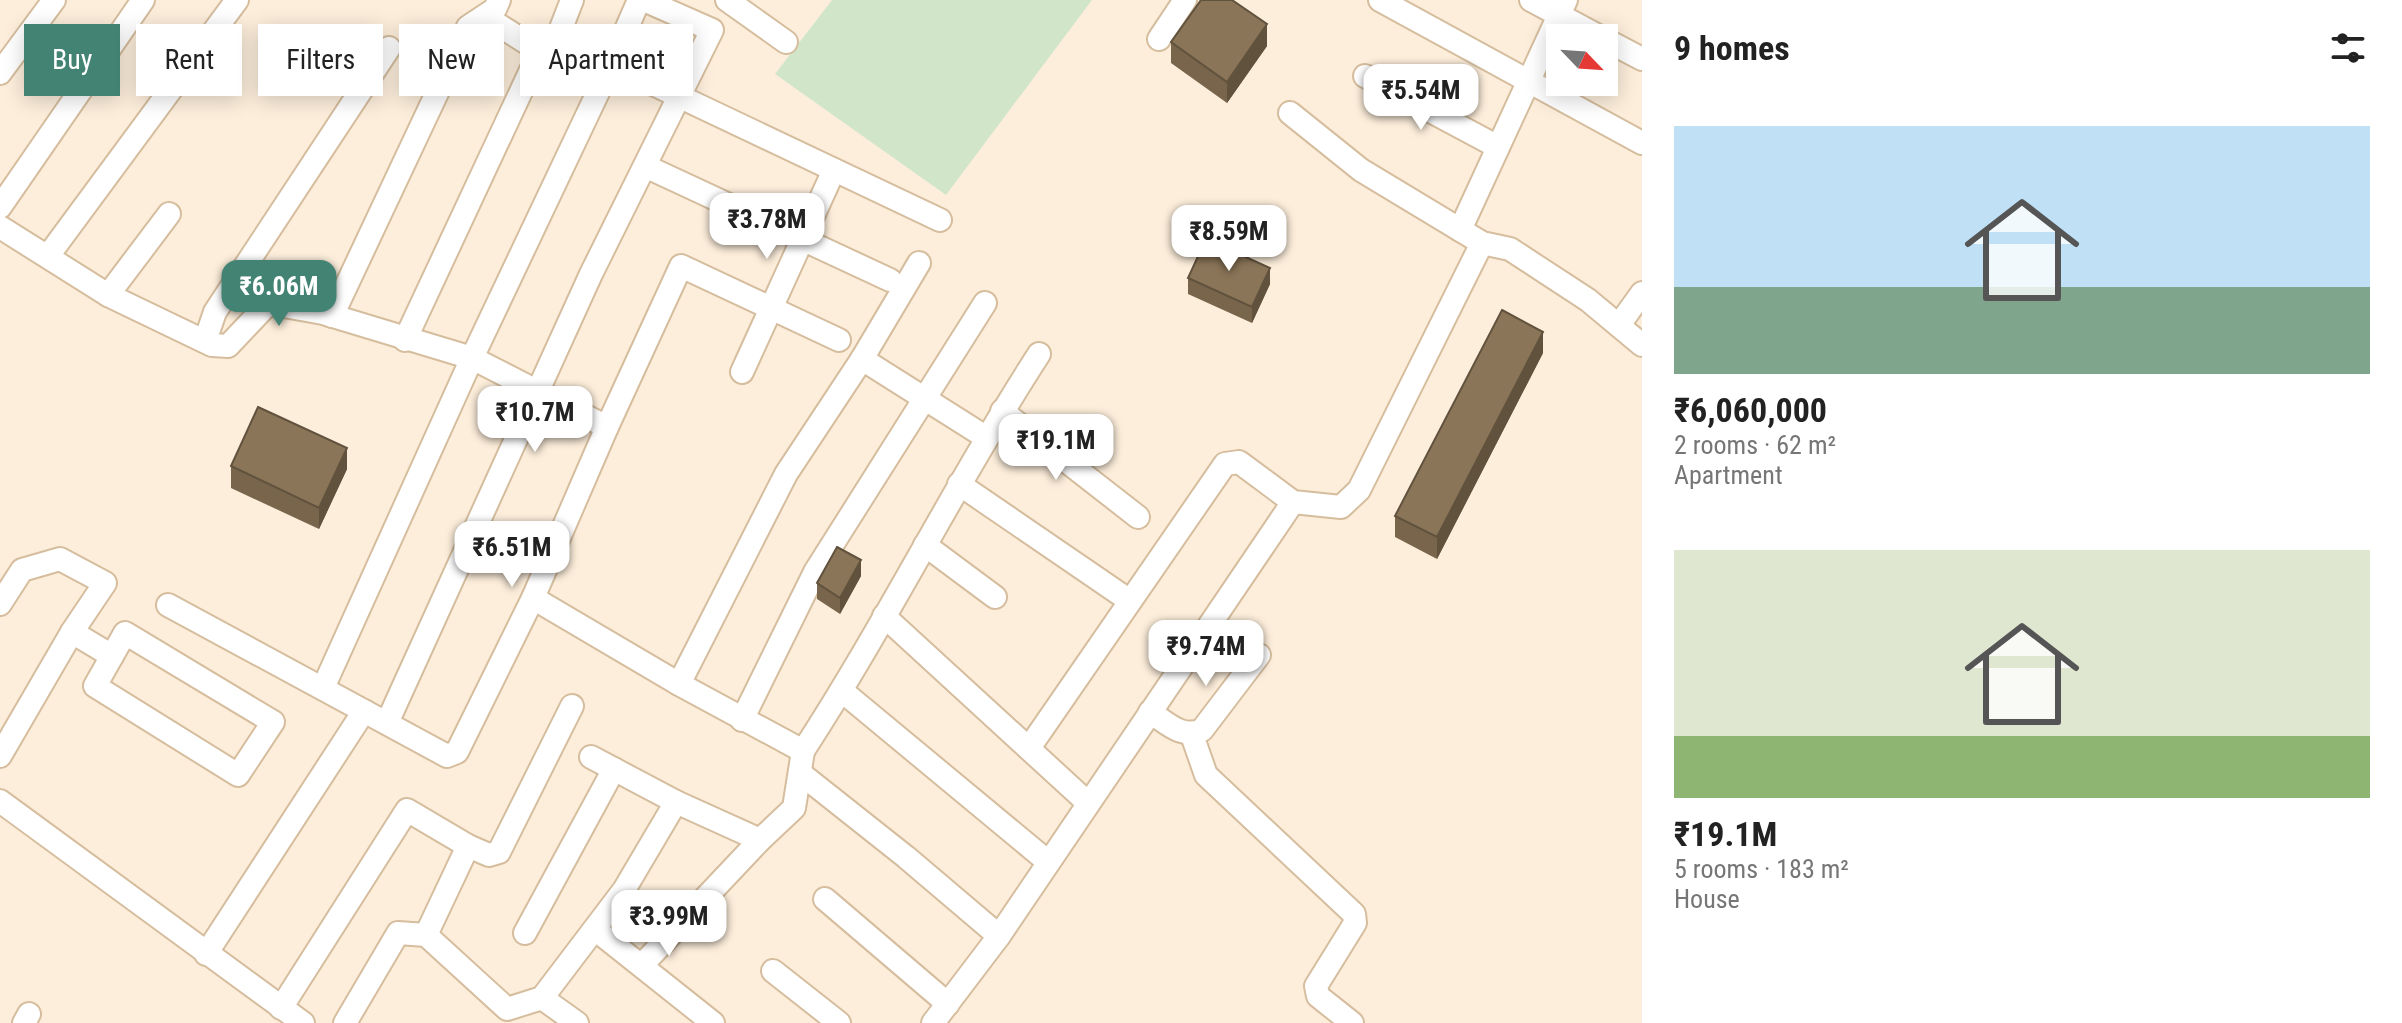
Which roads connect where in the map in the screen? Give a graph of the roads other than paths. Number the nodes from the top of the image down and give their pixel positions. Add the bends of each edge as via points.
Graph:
1 (54, 0) edge
2 (143, 0) edge
3 (237, 0) edge
4 (572, 0) edge
5 (642, 0) edge
6 (727, 0) edge
7 (1185, 0) edge
8 (1380, 0) edge
9 (1531, 0) edge
10 (492, 8) edge
11 (1562, 8) edge
12 (563, 24) edge
13 (630, 24) edge
14 (1583, 24) edge
15 (520, 32) edge
16 (1159, 39) dead end
17 (786, 42) dead end
18 (1618, 47) edge
19 (389, 48) dead end
20 (1642, 59) edge
21 (0, 73) edge
22 (1365, 76) dead end
23 (1529, 81) junction
24 (520, 94) edge
25 (597, 96) edge
26 (679, 97) junction
27 (1290, 113) dead end
28 (1642, 143) edge
29 (1498, 147) junction
30 (645, 166) junction
31 (834, 170) junction
32 (0, 207) edge
33 (169, 214) dead end
34 (940, 220) dead end
35 (0, 227) edge
36 (1460, 230) junction
37 (802, 239) junction
38 (1482, 243) junction
39 (48, 256) junction
40 (919, 263) dead end
41 (890, 280) dead end
42 (1642, 293) edge
43 (108, 295) junction
44 (985, 303) dead end
45 (771, 308) junction
46 (332, 316) junction
47 (1619, 325) junction
48 (405, 340) junction
49 (839, 340) dead end
50 (205, 341) junction
51 (1642, 345) edge
52 (1039, 354) dead end
53 (472, 358) junction
54 (862, 359) junction
55 (742, 372) dead end
56 (539, 391) junction
57 (925, 397) junction
58 (1002, 411) junction
59 (607, 427) junction
60 (987, 438) junction
61 (959, 484) junction
62 (1293, 502) junction
63 (1138, 517) dead end
64 (925, 545) junction
65 (995, 597) dead end
66 (533, 598) junction
67 (1130, 601) junction
68 (0, 604) edge
69 (168, 605) dead end
70 (884, 616) junction
71 (72, 632) junction
72 (1259, 655) dead end
73 (112, 656) junction
74 (679, 684) junction
75 (323, 688) junction
76 (842, 691) junction
77 (572, 706) dead end
78 (364, 711) junction
79 (1150, 712) junction
80 (742, 720) junction
81 (387, 723) junction
82 (1192, 735) junction
83 (1029, 748) junction
84 (0, 756) edge
85 (591, 757) dead end
86 (801, 762) junction
87 (614, 769) junction
88 (0, 801) edge
89 (676, 802) junction
90 (1088, 803) junction
91 (760, 840) junction
92 (468, 846) junction
93 (1047, 861) junction
94 (825, 899) dead end
95 (596, 930) junction
96 (525, 933) dead end
97 (426, 935) junction
98 (999, 936) junction
99 (206, 954) junction
100 (642, 965) junction
101 (773, 971) dead end
102 (542, 998) junction
103 (948, 1004) junction
104 (290, 1017) edge
105 (345, 1023) edge
106 (577, 1023) edge
107 (713, 1023) edge
108 (839, 1023) edge
109 (933, 1023) edge
110 (1352, 1023) edge

1 - 21 street
2 - 32 street
3 - 39 street
4 - 12 street
5 - 13 street
5 - 26 street via 712,30
6 - 17 street
7 - 16 street
8 - 23 street
9 - 11 street
10 - 15 street
10 - 46 street via 468,27
11 - 14 street
11 - 23 street
18 - 20 street
19 - 50 street via 215,312
22 - 29 street
23 - 28 street
23 - 29 street
24 - 48 street
25 - 53 street
26 - 30 street
26 - 31 street
27 - 36 street via 1361,170
29 - 36 street
30 - 37 street
30 - 56 street
31 - 34 street
31 - 37 street
33 - 43 street
35 - 39 street
36 - 38 street
37 - 41 street
37 - 45 street
38 - 47 street via 1510,249
38 - 62 street via 1359,490 1341,507
39 - 43 street
40 - 54 street
42 - 47 street
43 - 50 street
44 - 57 street
45 - 49 street
45 - 55 street
45 - 59 street via 681,266
46 - 48 street
46 - 50 street via 273,304 228,346
47 - 51 street
48 - 53 street
52 - 58 street
53 - 56 street
53 - 75 street
54 - 57 street
54 - 74 street via 786,474
56 - 59 street
56 - 81 street
57 - 60 street
57 - 80 street via 815,572
58 - 60 street
58 - 63 street
59 - 66 street
60 - 61 street
61 - 64 street
61 - 67 street
62 - 67 street via 1239,462 1225,464
62 - 79 street
64 - 65 street
64 - 70 street
66 - 74 street
66 - 81 street via 457,752 447,756
67 - 83 street
68 - 71 street via 22,570 60,559 105,583
69 - 75 street
70 - 76 street
70 - 83 street
71 - 73 street
71 - 84 street
72 - 82 street via 1202,730
73 - 73 street via 125,633 273,722 238,775 95,686
74 - 80 street
75 - 78 street
76 - 86 street
76 - 93 street
77 - 92 street via 499,852 489,855
78 - 81 street
78 - 99 street
79 - 82 street
79 - 90 street
80 - 86 street
82 - 110 street via 1206,775 1354,914 1355,923 1316,986 1318,996
83 - 90 street
85 - 87 street
86 - 91 street via 794,808
86 - 98 street
87 - 89 street
87 - 96 street
88 - 99 street
89 - 91 street
89 - 95 street
90 - 93 street
91 - 100 street
92 - 97 street
92 - 104 street via 407,810
93 - 98 street
94 - 103 street
95 - 100 street
95 - 102 street
97 - 102 street via 507,1009
97 - 105 street via 398,933
98 - 103 street
99 - 104 street
100 - 107 street
101 - 108 street
102 - 106 street
103 - 109 street

